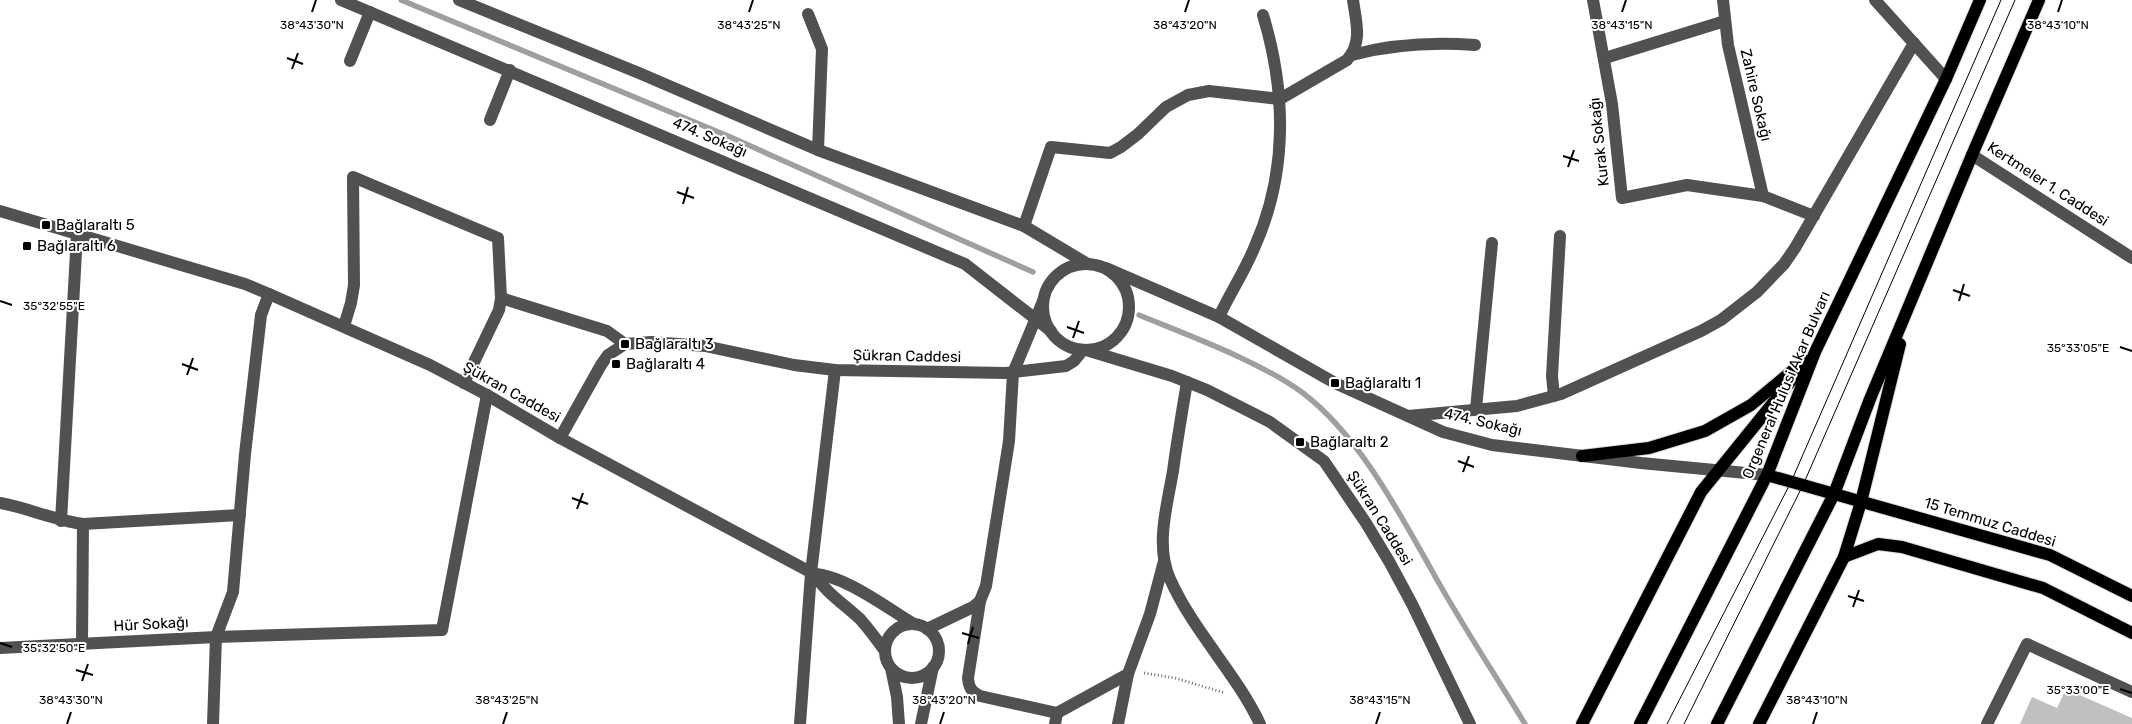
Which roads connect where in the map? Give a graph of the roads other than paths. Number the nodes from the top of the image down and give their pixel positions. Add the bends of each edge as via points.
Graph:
1 (342, 0) edge
2 (460, 0) edge
3 (1353, 0) edge
4 (1593, 0) edge
5 (1723, 0) edge
6 (1875, 0) edge
7 (1980, 0) edge
8 (2039, 0) edge
9 (370, 12) junction
10 (808, 14) dead end
11 (1263, 15) dead end
12 (1725, 21) junction
13 (1914, 43) junction
14 (1475, 45) dead end
15 (1352, 54) junction
16 (1605, 58) junction
17 (350, 61) dead end
18 (510, 70) junction
19 (1946, 79) junction
20 (1280, 99) junction
21 (490, 120) dead end
22 (818, 150) junction
23 (1972, 155) junction
24 (1763, 196) junction
25 (0, 212) edge
26 (1814, 216) junction
27 (1024, 226) junction
28 (77, 234) junction
29 (1560, 236) dead end
30 (1492, 243) dead end
31 (2132, 258) edge
32 (1086, 263) junction
33 (1106, 268) junction
34 (269, 294) junction
35 (501, 298) junction
36 (1043, 301) junction
37 (1909, 307) junction
38 (1219, 318) junction
39 (1036, 319) junction
40 (344, 326) junction
41 (1051, 331) junction
42 (626, 344) junction
43 (1085, 350) junction
44 (1815, 352) junction
45 (835, 370) junction
46 (1013, 373) junction
47 (1187, 382) junction
48 (464, 383) junction
49 (487, 395) junction
50 (1554, 396) junction
51 (1476, 409) junction
52 (1407, 416) junction
53 (560, 438) junction
54 (1582, 456) junction
55 (1718, 470) junction
56 (1767, 475) junction
57 (1834, 494) junction
58 (1861, 502) junction
59 (0, 503) edge
60 (240, 515) junction
61 (61, 521) junction
62 (83, 524) junction
63 (1844, 557) junction
64 (1164, 560) junction
65 (813, 573) junction
66 (2132, 596) edge
67 (980, 601) junction
68 (914, 624) junction
69 (927, 629) junction
70 (2132, 633) edge
71 (216, 636) junction
72 (82, 644) junction
73 (0, 648) edge
74 (885, 651) junction
75 (891, 668) junction
76 (933, 668) junction
77 (1128, 674) junction
78 (2132, 692) edge
79 (1056, 719) edge
80 (213, 724) edge
81 (800, 724) edge
82 (898, 724) edge
83 (921, 724) edge
84 (1118, 724) edge
85 (1260, 724) edge
86 (1470, 724) edge
87 (1582, 724) edge
88 (1640, 724) edge
89 (1717, 724) edge
90 (1759, 724) edge
91 (1987, 724) edge

1 - 9 street, 474. Sokağı
2 - 22 street, 474. Sokağı via 639,72
3 - 15 street via 1358,39
4 - 16 street, Kurak Sokağı
5 - 12 street, Zahire Sokağı
6 - 13 street
7 - 19 main road, Orgeneral Hulusi Akar Bulvarı
8 - 23 main road
9 - 17 street
9 - 18 street, 474. Sokağı
10 - 22 street via 822,49
11 - 20 street via 1276,60
12 - 16 street
12 - 24 street, Zahire Sokağı
13 - 19 street
13 - 26 street
14 - 15 street via 1418,43
15 - 20 street
16 - 24 street, Kurak Sokağı via 1622,198 1687,185
18 - 21 street
18 - 39 street, 474. Sokağı via 965,264
19 - 44 main road, Orgeneral Hulusi Akar Bulvarı
20 - 27 street via 1199,92 1166,107 1138,134 1110,153 1051,147
20 - 38 street via 1278,162 1266,216
22 - 27 street, 474. Sokağı
23 - 31 street, Kertmeler 1. Caddesi
23 - 37 main road
24 - 26 street
25 - 28 street, Şükran Caddesi
26 - 50 street via 1784,264 1734,312 1701,331
27 - 32 street, 474. Sokağı
28 - 34 street, Şükran Caddesi
28 - 61 street
29 - 50 street via 1552,376
30 - 51 street
32 - 33 street
32 - 36 street via 1071,266 1058,274
33 - 38 street, 474. Sokağı
33 - 43 street via 1127,291 1130,302 1128,317 1115,339 1107,345
34 - 40 street, Şükran Caddesi
34 - 60 street via 261,315
35 - 40 street via 498,238 353,177 354,285
35 - 42 street via 607,331
35 - 48 street via 499,310
36 - 39 street
36 - 41 street via 1046,322
37 - 57 main road
37 - 58 main road
38 - 52 street, 474. Sokağı via 1335,383
39 - 41 street, 474. Sokağı
39 - 46 street
40 - 48 street, Şükran Caddesi
41 - 43 street via 1066,345
42 - 45 street, Şükran Caddesi via 659,342 705,346 794,365
42 - 53 street, Şükran Caddesi via 608,355
43 - 46 street, Şükran Caddesi via 1066,366
43 - 47 street, Şükran Caddesi
44 - 54 main road via 1751,404 1705,431 1649,448
44 - 55 main road
44 - 56 main road, Orgeneral Hulusi Akar Bulvarı
45 - 46 street, Şükran Caddesi
45 - 65 street
46 - 67 street via 1009,440 986,586
47 - 64 street via 1163,533
47 - 86 street, Şükran Caddesi via 1270,422 1324,461 1390,563
48 - 49 street, Şükran Caddesi
49 - 53 street, Şükran Caddesi
49 - 71 street, Hür Sokağı via 442,630
50 - 51 street via 1517,406
51 - 52 street
52 - 54 street, 474. Sokağı via 1443,432 1492,444
53 - 65 street
54 - 55 street, 474. Sokağı
55 - 56 street, 474. Sokağı
55 - 87 main road via 1701,492
56 - 57 main road, 15 Temmuz Caddesi
56 - 88 main road, Orgeneral Hulusi Akar Bulvarı
57 - 58 main road, 15 Temmuz Caddesi
57 - 89 main road
58 - 63 main road
58 - 66 main road, 15 Temmuz Caddesi via 2050,556
59 - 61 street
60 - 62 street
60 - 71 street via 233,592
61 - 62 street
62 - 72 street
63 - 70 main road via 1878,544 1902,547 2043,588
63 - 90 main road
64 - 77 street via 1150,614
64 - 85 street via 1176,591
65 - 68 street via 842,581
65 - 74 street via 832,596 861,620
65 - 81 street
67 - 69 street
67 - 79 street via 968,686 980,696
68 - 69 street
68 - 74 street via 895,630
69 - 76 street via 939,649
71 - 72 street, Hür Sokağı
71 - 80 street
72 - 73 street, Hür Sokağı
74 - 75 street
75 - 76 street via 903,677 912,678
75 - 82 street
76 - 83 street
77 - 79 street
77 - 84 street
78 - 91 street via 2027,644

